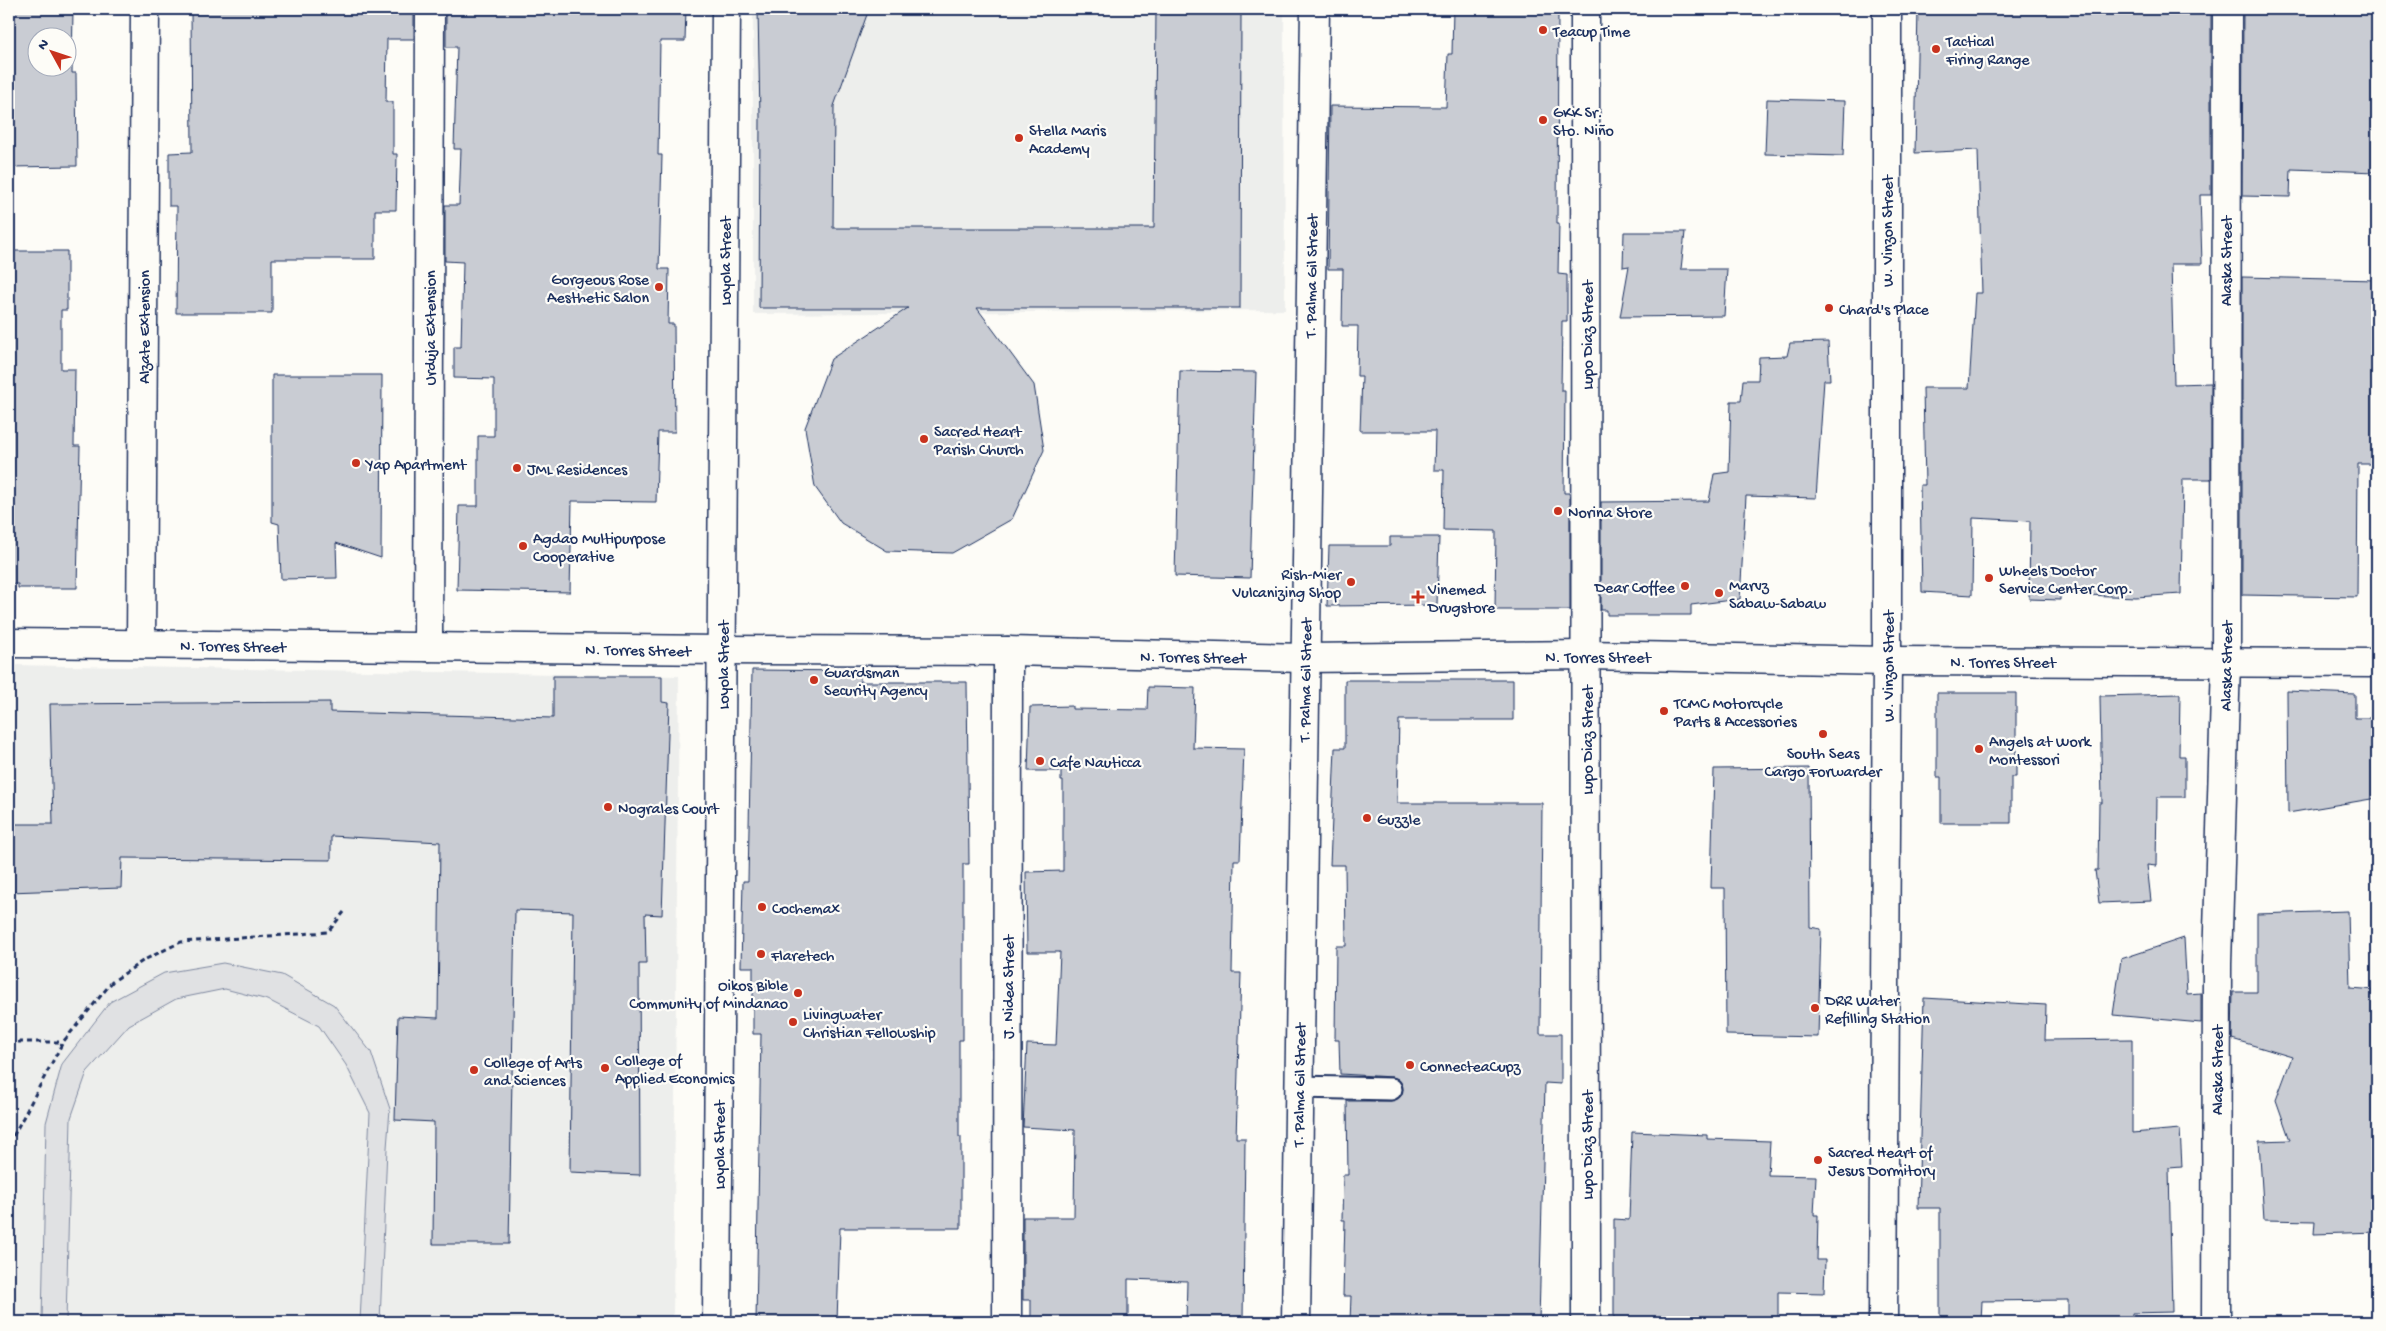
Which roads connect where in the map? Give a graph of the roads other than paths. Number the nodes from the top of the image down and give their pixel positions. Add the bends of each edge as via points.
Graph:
1 (145, 9) edge
2 (430, 9) edge
3 (726, 9) edge
4 (1315, 9) edge
5 (1585, 9) edge
6 (1887, 9) edge
7 (2227, 9) edge
8 (9, 643) edge
9 (141, 644) junction
10 (428, 647) junction
11 (721, 650) junction
12 (1008, 651) junction
13 (1586, 655) junction
14 (1304, 658) junction
15 (1887, 661) junction
16 (2226, 662) junction
17 (2377, 663) edge
18 (1298, 1087) junction
19 (1391, 1089) dead end
20 (717, 1322) edge
21 (1007, 1322) edge
22 (1296, 1322) edge
23 (1586, 1322) edge
24 (1883, 1322) edge
25 (2216, 1322) edge

1 - 9 street, Alzate Extension
2 - 10 street, Urduja Extension
3 - 11 street, Loyola Street
4 - 14 street, T. Palma Gil Street
5 - 13 street, Lupo Diaz Street
6 - 15 street, W. Vinzon Street
7 - 16 street, Alaska Street
8 - 9 street, N. Torres Street
9 - 10 street, N. Torres Street
10 - 11 street, N. Torres Street
11 - 12 street, N. Torres Street
11 - 20 street, Loyola Street
12 - 14 street, N. Torres Street
12 - 21 street, J. Nidea Street
13 - 14 street, N. Torres Street
13 - 15 street, N. Torres Street
13 - 23 street, Lupo Diaz Street
14 - 18 street, T. Palma Gil Street
15 - 16 street, N. Torres Street
15 - 24 street, W. Vinzon Street
16 - 17 street, N. Torres Street
16 - 25 street, Alaska Street via 2217,964
18 - 19 lane
18 - 22 street, T. Palma Gil Street

